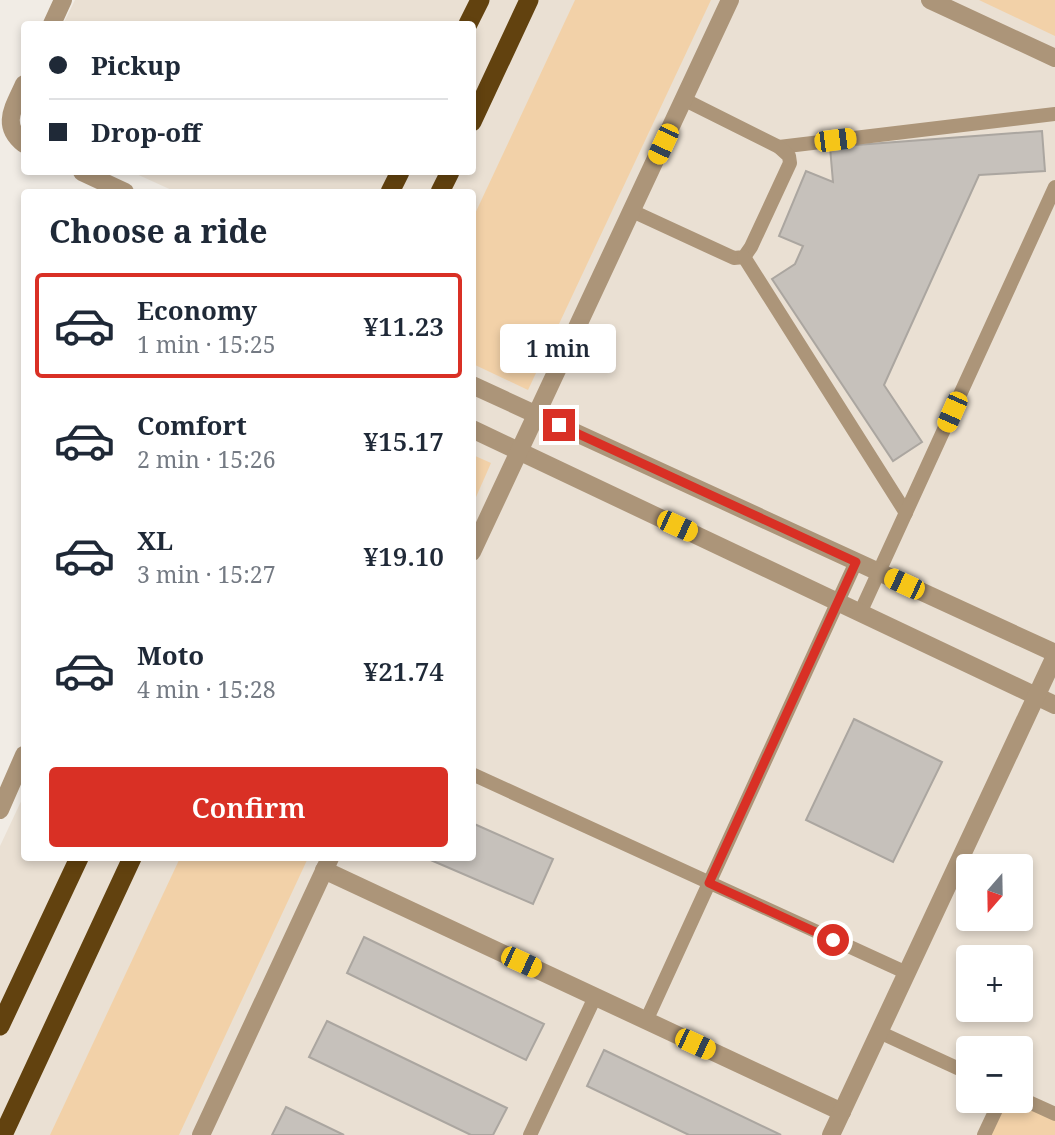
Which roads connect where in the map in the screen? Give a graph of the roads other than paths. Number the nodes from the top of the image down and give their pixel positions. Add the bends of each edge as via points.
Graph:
1 (63, 0) edge
2 (480, 0) edge
3 (529, 0) edge
4 (730, 0) edge
5 (930, 0) edge
6 (53, 21) edge
7 (470, 21) edge
8 (1055, 58) edge
9 (21, 91) edge
10 (683, 99) junction
11 (476, 113) edge
12 (1055, 114) edge
13 (21, 141) edge
14 (779, 147) junction
15 (88, 175) edge
16 (1055, 187) edge
17 (119, 189) edge
18 (632, 211) junction
19 (744, 257) junction
20 (476, 387) edge
21 (537, 414) junction
22 (476, 431) edge
23 (519, 452) junction
24 (906, 513) junction
25 (476, 543) edge
26 (856, 562) junction
27 (879, 572) junction
28 (838, 602) junction
29 (860, 613) junction
30 (1055, 655) edge
31 (1036, 696) junction
32 (1055, 705) edge
33 (21, 762) edge
34 (476, 776) edge
35 (0, 810) edge
36 (78, 861) edge
37 (131, 861) edge
38 (327, 864) edge
39 (709, 883) junction
40 (907, 973) junction
41 (595, 997) junction
42 (646, 1021) junction
43 (0, 1026) edge
44 (879, 1032) junction
45 (956, 1067) edge
46 (1033, 1104) edge
47 (842, 1112) junction
48 (994, 1113) edge
49 (1055, 1114) edge
50 (3, 1135) edge
51 (201, 1135) edge
52 (530, 1135) edge
53 (831, 1135) edge
54 (984, 1135) edge

1 - 6 street
2 - 7 highway
3 - 11 highway
4 - 10 street
5 - 8 street
9 - 13 street via 9,123
10 - 14 lane
10 - 18 street
12 - 14 lane
14 - 19 lane via 790,163
15 - 17 street
16 - 24 lane
18 - 19 lane via 731,257
18 - 21 street
19 - 24 lane
20 - 21 street
21 - 23 street
21 - 26 street
22 - 23 street
23 - 25 street
23 - 28 street
24 - 27 lane
26 - 27 street
26 - 28 lane
27 - 29 lane
27 - 30 street
28 - 29 street
28 - 39 lane
29 - 31 street
30 - 31 street
31 - 32 street
31 - 40 street
33 - 35 street
34 - 39 lane
36 - 43 highway
37 - 50 highway
38 - 41 street
38 - 51 street
39 - 40 lane
39 - 42 lane
40 - 44 street
41 - 42 street
41 - 52 lane
42 - 47 street
44 - 45 lane
44 - 47 street
46 - 49 lane
47 - 53 street
48 - 54 lane

